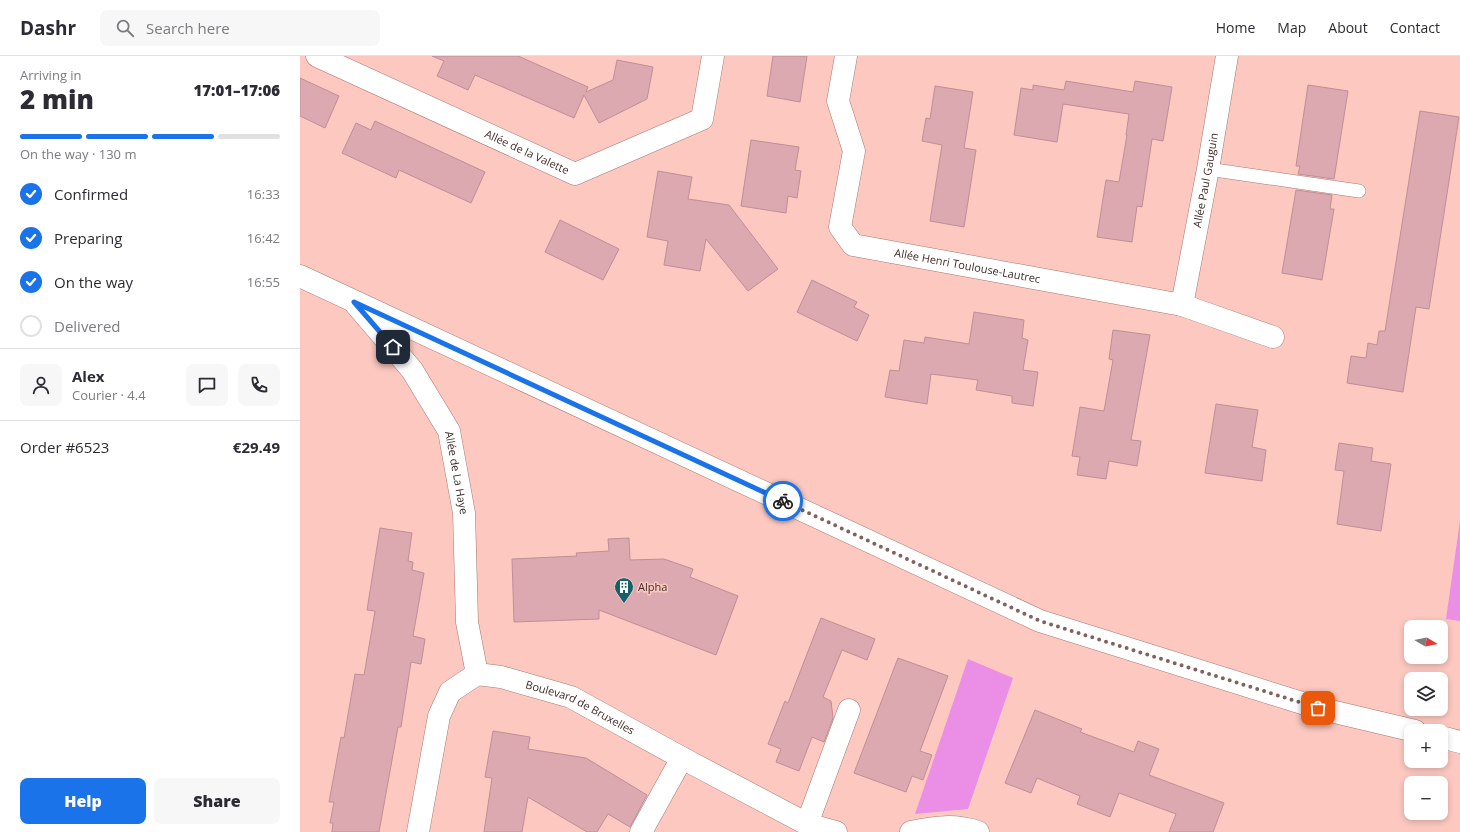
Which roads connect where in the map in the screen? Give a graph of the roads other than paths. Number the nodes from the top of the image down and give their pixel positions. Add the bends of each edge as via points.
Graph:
1 (317, 56) edge
2 (713, 56) edge
3 (846, 56) edge
4 (1228, 56) edge
5 (1208, 168) junction
6 (1359, 191) dead end
7 (300, 276) edge
8 (354, 302) junction
9 (1182, 305) junction
10 (1272, 337) dead end
11 (477, 674) junction
12 (849, 710) dead end
13 (1404, 728) edge
14 (1448, 739) edge
15 (1460, 742) edge
16 (682, 758) junction
17 (807, 824) junction
18 (418, 832) edge
19 (641, 832) edge
20 (836, 832) edge
21 (911, 832) edge
22 (978, 832) edge

1 - 2 street, Allée de la Valette via 575,174 702,119
3 - 9 street, Allée Henri Toulouse-Lautrec via 838,101 854,151 840,226 853,245
4 - 5 street, Allée Paul Gauguin
5 - 6 lane
5 - 9 street, Allée Paul Gauguin
7 - 8 street
8 - 11 street, Allée de La Haye via 412,370 449,431 464,513 467,622
8 - 13 street via 1040,621 1318,708
9 - 10 street, Allée Henri Toulouse-Lautrec
11 - 16 street, Boulevard de Bruxelles via 501,677 571,697
11 - 18 street via 450,692 438,716
12 - 17 street
14 - 15 street
16 - 17 street, Boulevard de Bruxelles
16 - 19 street
17 - 20 street, Boulevard de Bruxelles
21 - 22 street via 933,827 964,827

